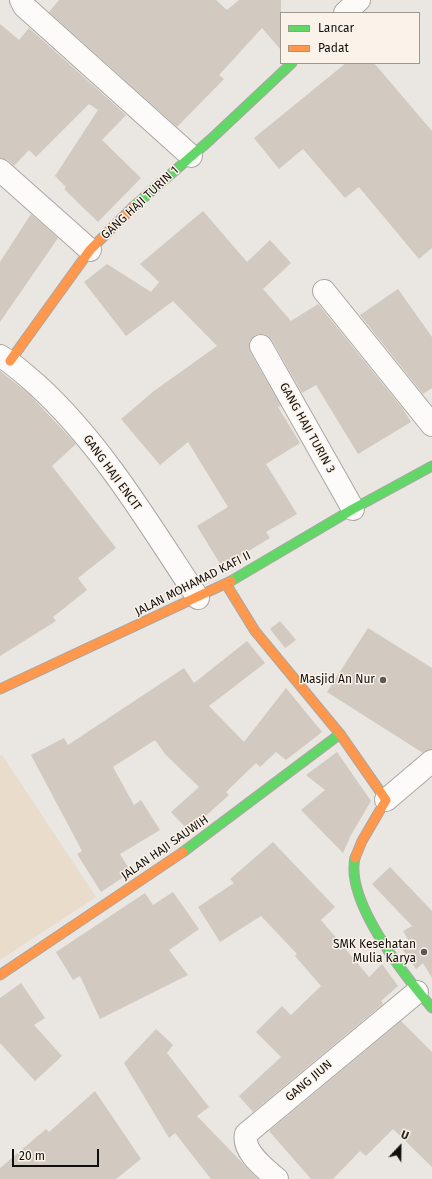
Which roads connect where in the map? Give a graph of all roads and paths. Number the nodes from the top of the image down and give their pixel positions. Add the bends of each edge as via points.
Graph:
1 (21, 0) edge
2 (359, 0) edge
3 (346, 12) edge
4 (291, 64) edge
5 (191, 156) junction
6 (0, 170) edge
7 (90, 250) junction
8 (324, 291) dead end
9 (261, 346) dead end
10 (5, 358) edge
11 (432, 424) edge
12 (432, 466) edge
13 (353, 509) junction
14 (226, 584) junction
15 (198, 598) junction
16 (0, 689) edge
17 (340, 734) junction
18 (432, 761) edge
19 (386, 800) junction
20 (0, 975) edge
21 (417, 992) junction
22 (432, 1008) edge
23 (278, 1179) edge

1 - 5 street via 24,6
2 - 3 street
4 - 5 street, GANG HAJI TURIN 1
5 - 7 street, GANG HAJI TURIN 1
6 - 7 street
7 - 10 street, GANG HAJI TURIN 1
8 - 11 street
9 - 13 street, GANG HAJI TURIN 3
10 - 15 street, GANG HAJI ENCIT via 47,394 76,424 130,495
12 - 13 street, JALAN MOHAMAD KAFI II
13 - 14 street, JALAN MOHAMAD KAFI II
14 - 15 street, JALAN MOHAMAD KAFI II
14 - 17 street via 255,631
15 - 16 street, JALAN MOHAMAD KAFI II
17 - 19 street
17 - 20 street, JALAN HAJI SAUWIH via 199,841
18 - 19 street
19 - 21 street via 359,848 353,866 356,892 383,942
21 - 22 street
21 - 23 street, GANG JIUN via 246,1134 248,1148 259,1163

